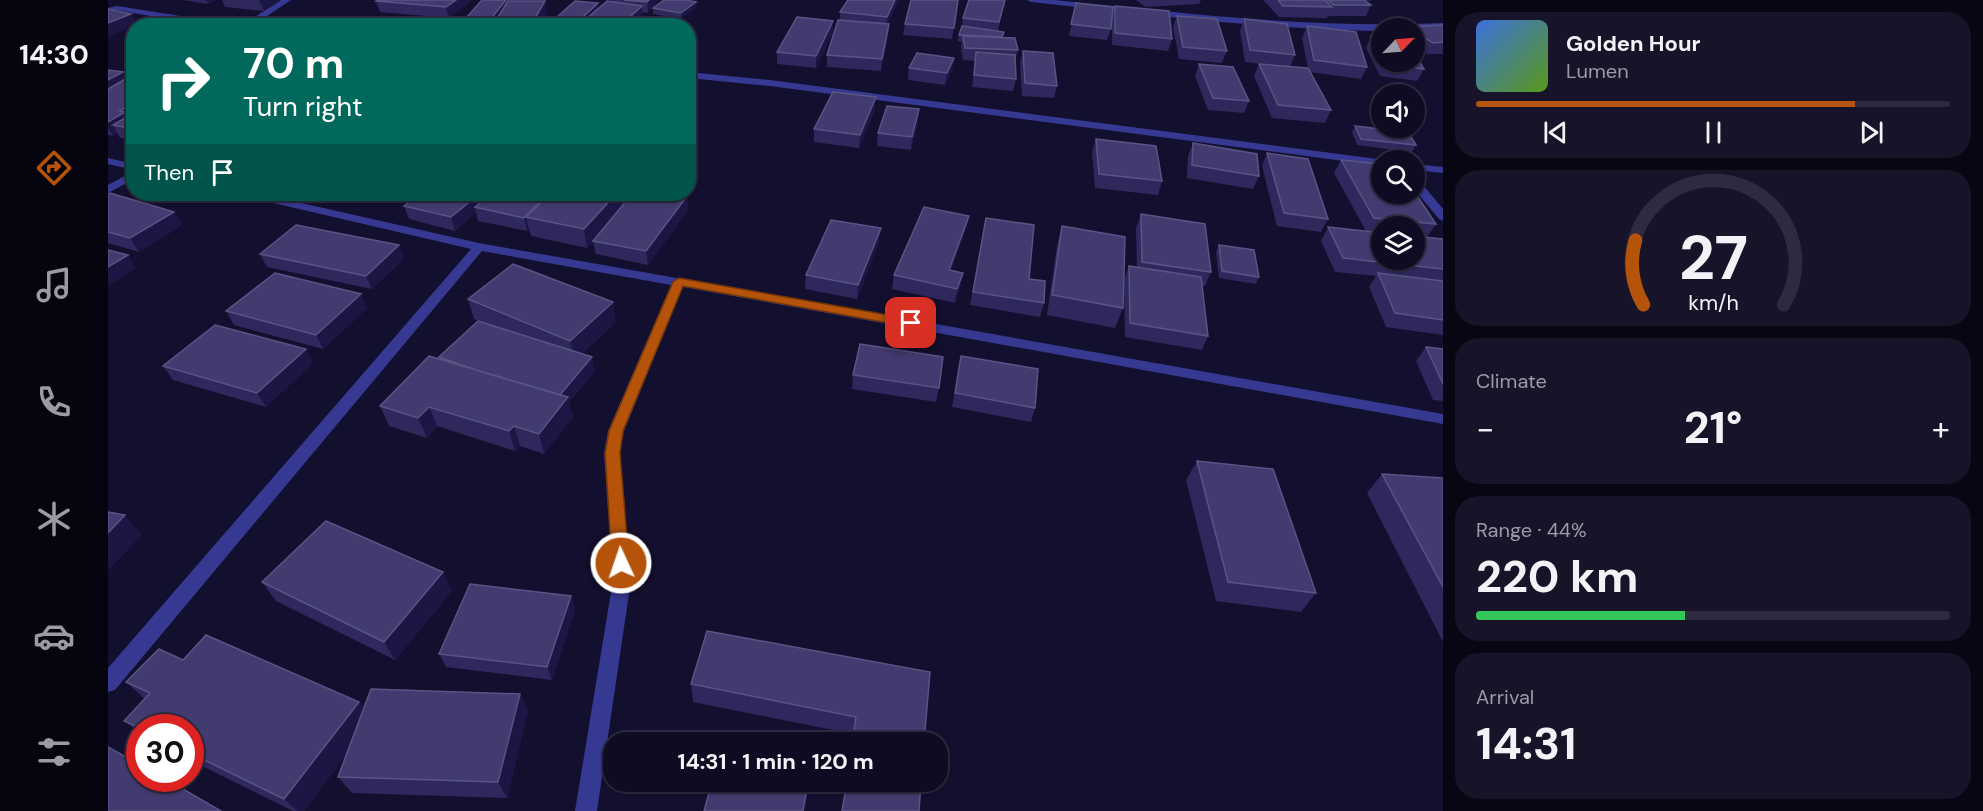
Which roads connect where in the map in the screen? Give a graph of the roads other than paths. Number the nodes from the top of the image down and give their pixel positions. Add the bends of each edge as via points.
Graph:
1 (286, 0) edge
2 (1030, 0) edge
3 (1119, 0) edge
4 (108, 10) edge
5 (1138, 11) junction
6 (177, 18) edge
7 (258, 18) edge
8 (1443, 26) edge
9 (696, 76) edge
10 (108, 161) edge
11 (1371, 162) edge
12 (126, 165) edge
13 (1425, 168) edge
14 (1443, 170) edge
15 (126, 179) edge
16 (108, 190) edge
17 (1425, 195) edge
18 (279, 201) edge
19 (1443, 217) edge
20 (479, 247) junction
21 (679, 282) junction
22 (1443, 419) edge
23 (108, 683) edge
24 (586, 811) edge

1 - 7 street
2 - 5 street
3 - 5 street
4 - 6 street via 117,8
5 - 8 street via 1306,27
9 - 11 street
10 - 12 street
13 - 14 street
15 - 16 street
17 - 19 street
18 - 20 street
20 - 21 street
20 - 23 street
21 - 22 street
21 - 24 street via 616,431 612,453 622,580

